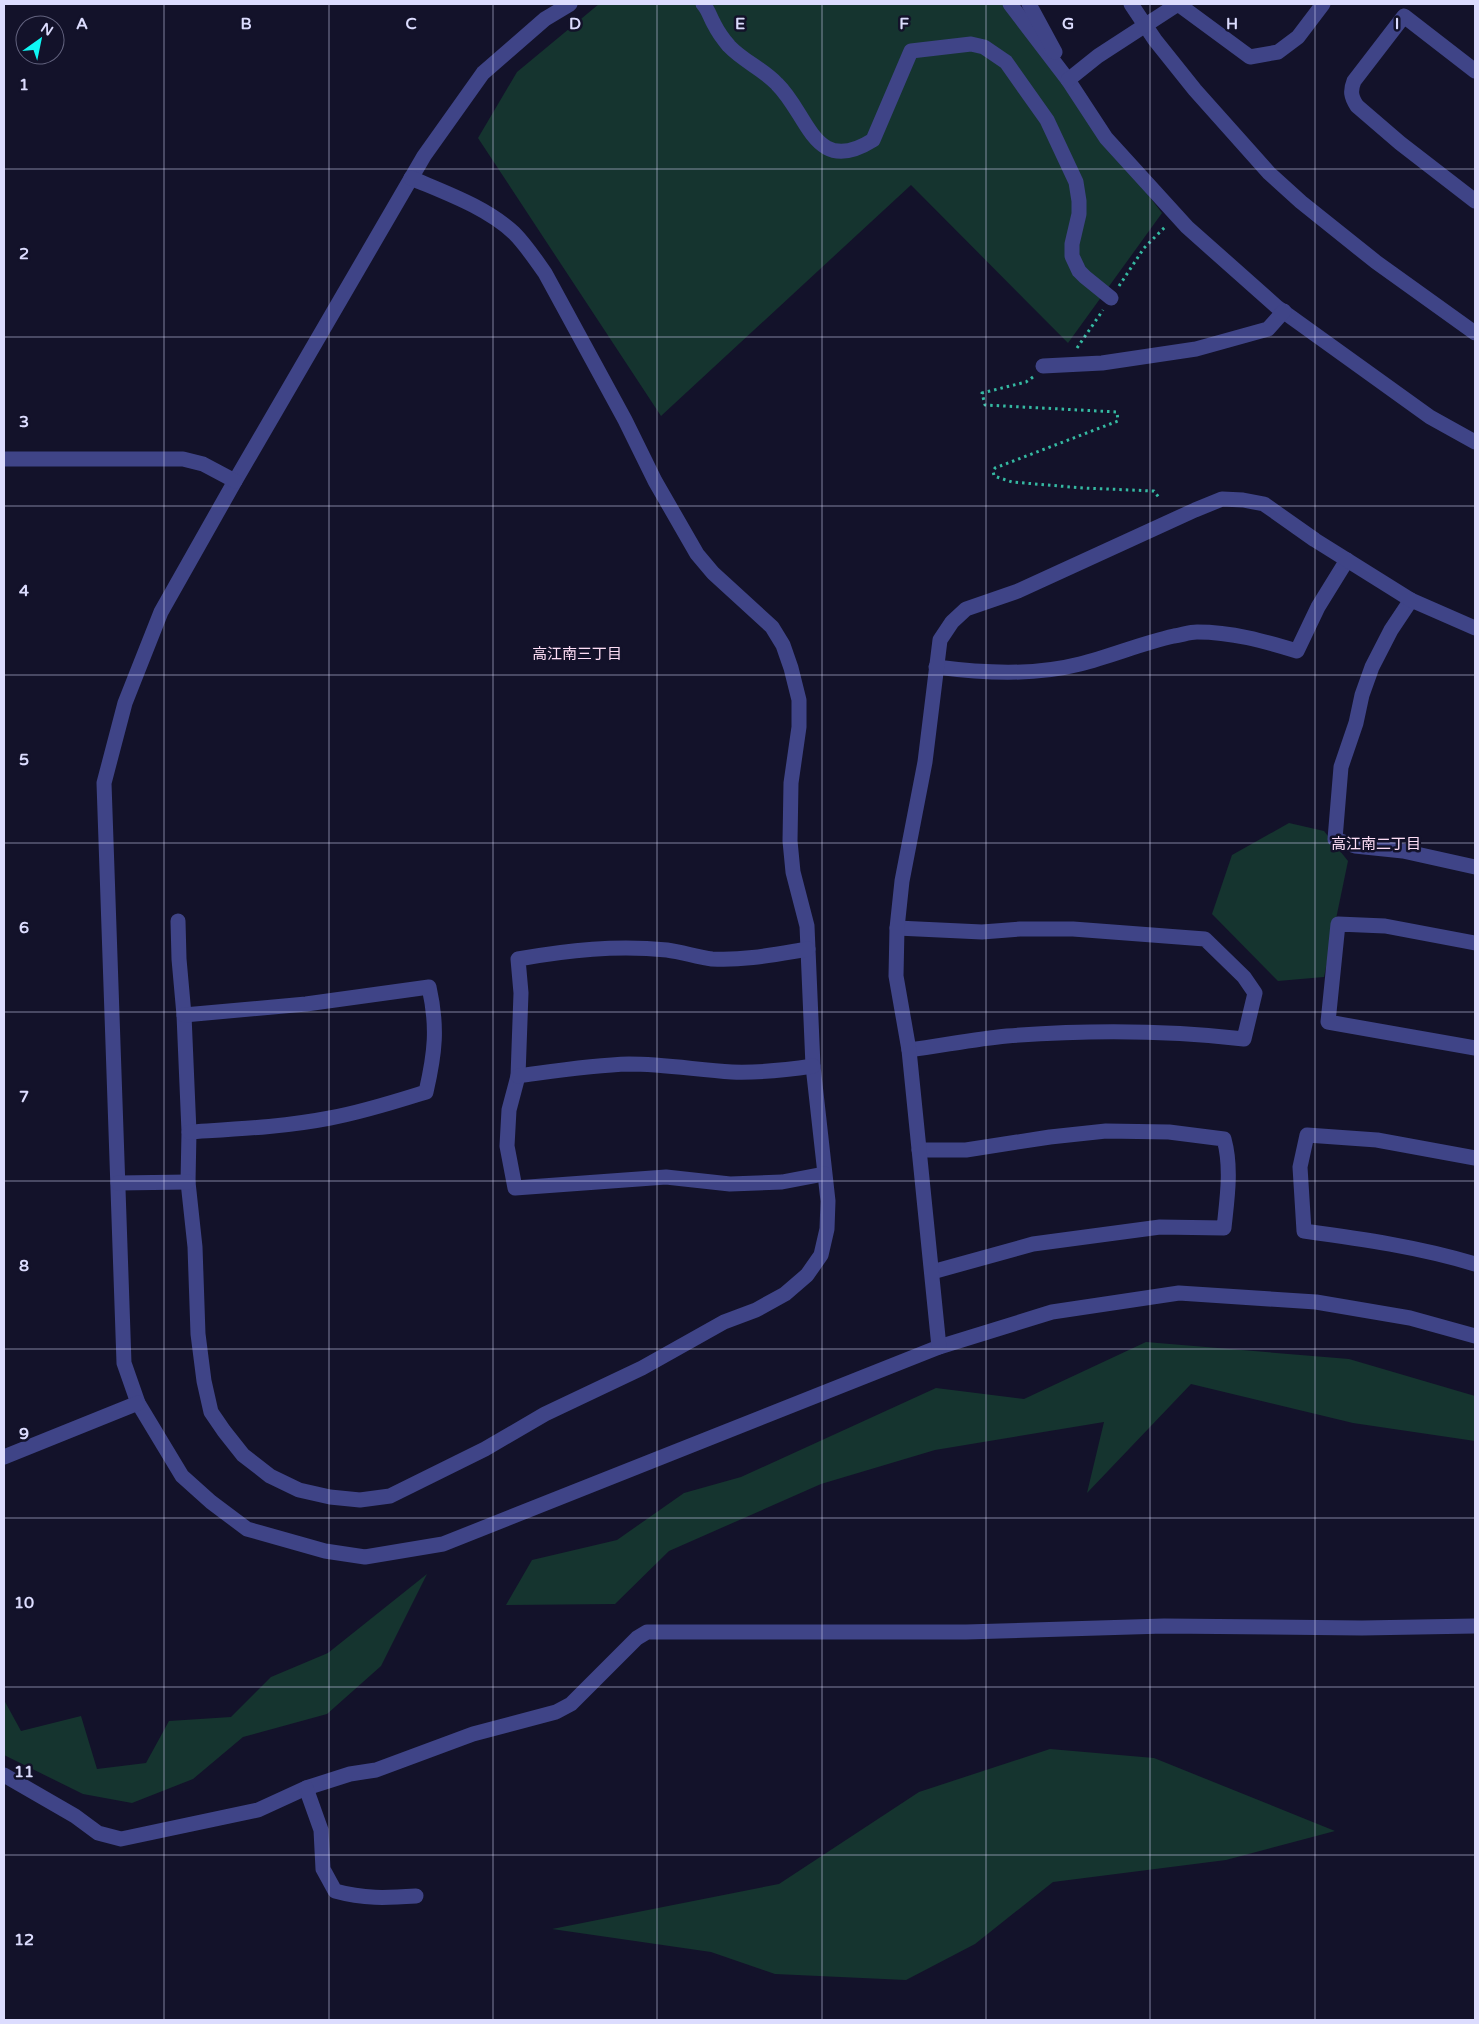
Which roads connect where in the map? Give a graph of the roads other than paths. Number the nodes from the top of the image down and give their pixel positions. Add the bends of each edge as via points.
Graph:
1 (570, 4) edge
2 (703, 4) edge
3 (1010, 4) edge
4 (1029, 4) edge
5 (1132, 4) edge
6 (1323, 4) edge
7 (1146, 26) junction
8 (1475, 71) edge
9 (1068, 80) junction
10 (411, 178) junction
11 (1475, 200) edge
12 (1111, 298) dead end
13 (1284, 312) junction
14 (1474, 331) edge
15 (1043, 366) road end
16 (1475, 442) edge
17 (4, 459) edge
18 (235, 481) junction
19 (1347, 560) junction
20 (1411, 600) junction
21 (1475, 628) edge
22 (936, 666) junction
23 (1475, 867) edge
24 (178, 921) dead end
25 (898, 928) junction
26 (1475, 943) edge
27 (808, 949) junction
28 (184, 1015) junction
29 (1475, 1048) edge
30 (908, 1050) junction
31 (812, 1066) junction
32 (518, 1076) junction
33 (189, 1132) junction
34 (919, 1150) junction
35 (1475, 1158) edge
36 (824, 1174) junction
37 (188, 1182) junction
38 (118, 1183) junction
39 (1475, 1264) edge
40 (932, 1272) junction
41 (1475, 1336) edge
42 (939, 1347) junction
43 (138, 1403) junction
44 (4, 1458) edge
45 (1475, 1626) edge
46 (4, 1775) edge
47 (306, 1788) junction
48 (416, 1896) dead end

1 - 10 street via 545,19 483,72
2 - 12 street via 731,48 777,84 814,138 838,152 873,140 911,52 971,44 996,53 1048,120 1071,169 1079,201 1072,256 1085,277
3 - 9 street
4 - 9 street
5 - 7 street
6 - 7 street via 1298,37 1278,52 1250,57 1178,4
7 - 9 street via 1098,56
7 - 14 street via 1195,90 1275,179 1368,256
8 - 11 street via 1404,16 1354,81 1351,90 1357,106
9 - 13 street via 1106,138 1178,217
10 - 18 street
10 - 27 street via 496,220 514,233 530,251 697,554 772,627 783,645 798,700 799,727 792,783 790,841 793,872 807,926
13 - 15 street via 1268,329 1196,349 1102,363
13 - 16 street via 1430,417
17 - 18 street via 183,459 203,464
18 - 38 street via 161,612 125,703 104,783
19 - 20 street
19 - 22 street via 1318,607 1297,651 1260,639 1194,632 1080,664 1050,669 985,673
19 - 22 street via 1264,504 1222,499 1018,592 966,609 940,640
20 - 21 street
20 - 23 street via 1391,630 1362,695 1341,767 1335,839 1355,846 1403,851
22 - 25 street via 926,762 902,881
24 - 28 street
25 - 30 street via 896,976
25 - 30 street via 982,932 1020,928 1073,929 1205,939 1244,976 1255,993 1244,1039 1196,1034 1072,1032
26 - 29 street via 1385,926 1338,924 1328,1022
27 - 31 street
27 - 32 street via 753,958 712,959 668,950 610,948 566,950 518,959 521,1025
28 - 33 street
28 - 33 street via 306,1004 429,987 435,1026 434,1057 426,1092 329,1118 256,1128
30 - 34 street
31 - 32 street via 781,1071 734,1072 629,1064
31 - 36 street
32 - 36 street via 509,1110 507,1146 515,1188 666,1177 730,1184 782,1182
33 - 37 street
34 - 40 street
34 - 40 street via 966,1150 1106,1131 1169,1132 1224,1139 1229,1155 1224,1228 1160,1227 1051,1241
35 - 39 street via 1377,1140 1307,1135 1300,1167 1304,1231 1421,1250
36 - 37 street via 828,1201 827,1229 821,1255 807,1275 785,1294 545,1414 485,1450 425,1480 390,1496 360,1500 299,1490 270,1476 243,1454 211,1412 198,1334 195,1246
37 - 38 street
38 - 43 street via 124,1363
40 - 42 street
41 - 42 street via 1410,1318 1316,1302 1179,1293 1052,1312
42 - 43 street via 443,1544 365,1557 325,1552 246,1528 182,1476
43 - 44 street
45 - 47 street via 647,1632 636,1638 571,1704 556,1712 473,1734 376,1770 350,1774
46 - 47 street via 76,1816 98,1833 121,1839 258,1810
47 - 48 street via 321,1830 323,1869 335,1891 357,1897

